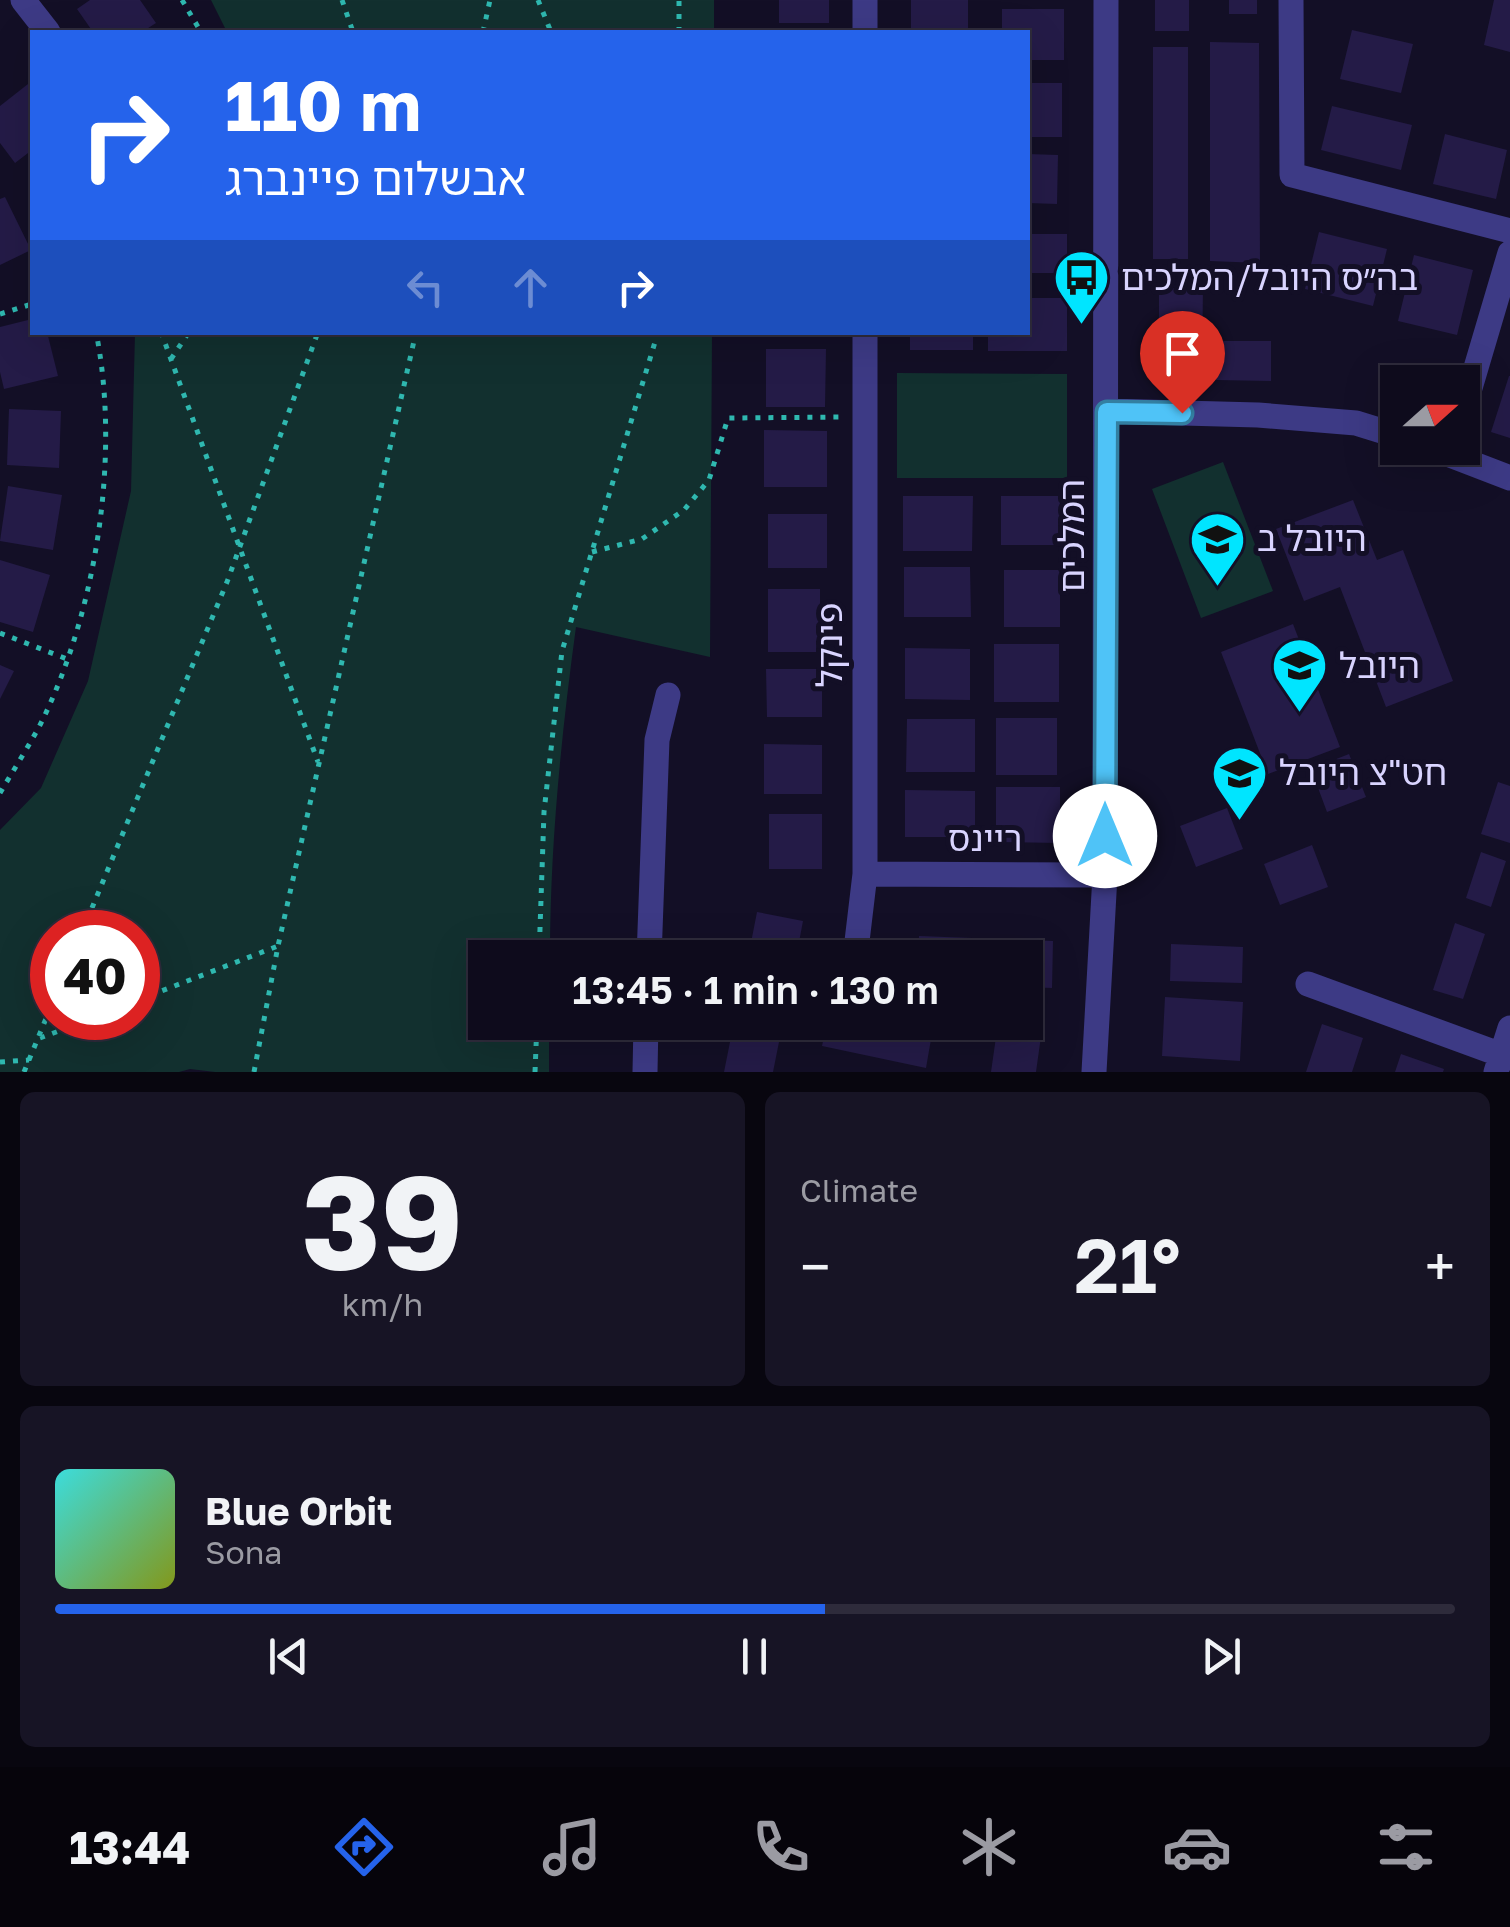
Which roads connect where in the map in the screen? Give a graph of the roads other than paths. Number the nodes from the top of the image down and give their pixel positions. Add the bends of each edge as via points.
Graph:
1 (23, 0) edge
2 (865, 0) edge
3 (1106, 0) edge
4 (1291, 0) edge
5 (46, 30) edge
6 (865, 30) edge
7 (1510, 231) edge
8 (1510, 253) edge
9 (865, 335) edge
10 (1477, 365) edge
11 (1107, 412) junction
12 (1380, 430) edge
13 (1480, 465) edge
14 (1510, 478) edge
15 (668, 695) dead end
16 (865, 874) junction
17 (1105, 874) junction
18 (649, 940) edge
19 (857, 940) edge
20 (1308, 984) dead end
21 (1510, 1028) edge
22 (646, 1040) edge
23 (1503, 1062) edge
24 (645, 1072) edge
25 (1094, 1072) edge

1 - 5 street
2 - 6 street
3 - 11 street, המלכים
4 - 7 street via 1292,175
8 - 10 street
9 - 16 street, פינקל
11 - 12 street via 1258,414
11 - 17 street, המלכים
13 - 14 street
15 - 18 street via 657,740
16 - 17 street, ריינס
16 - 19 street, פינקל
17 - 25 street, המלכים
20 - 23 street
21 - 23 street
22 - 24 street

